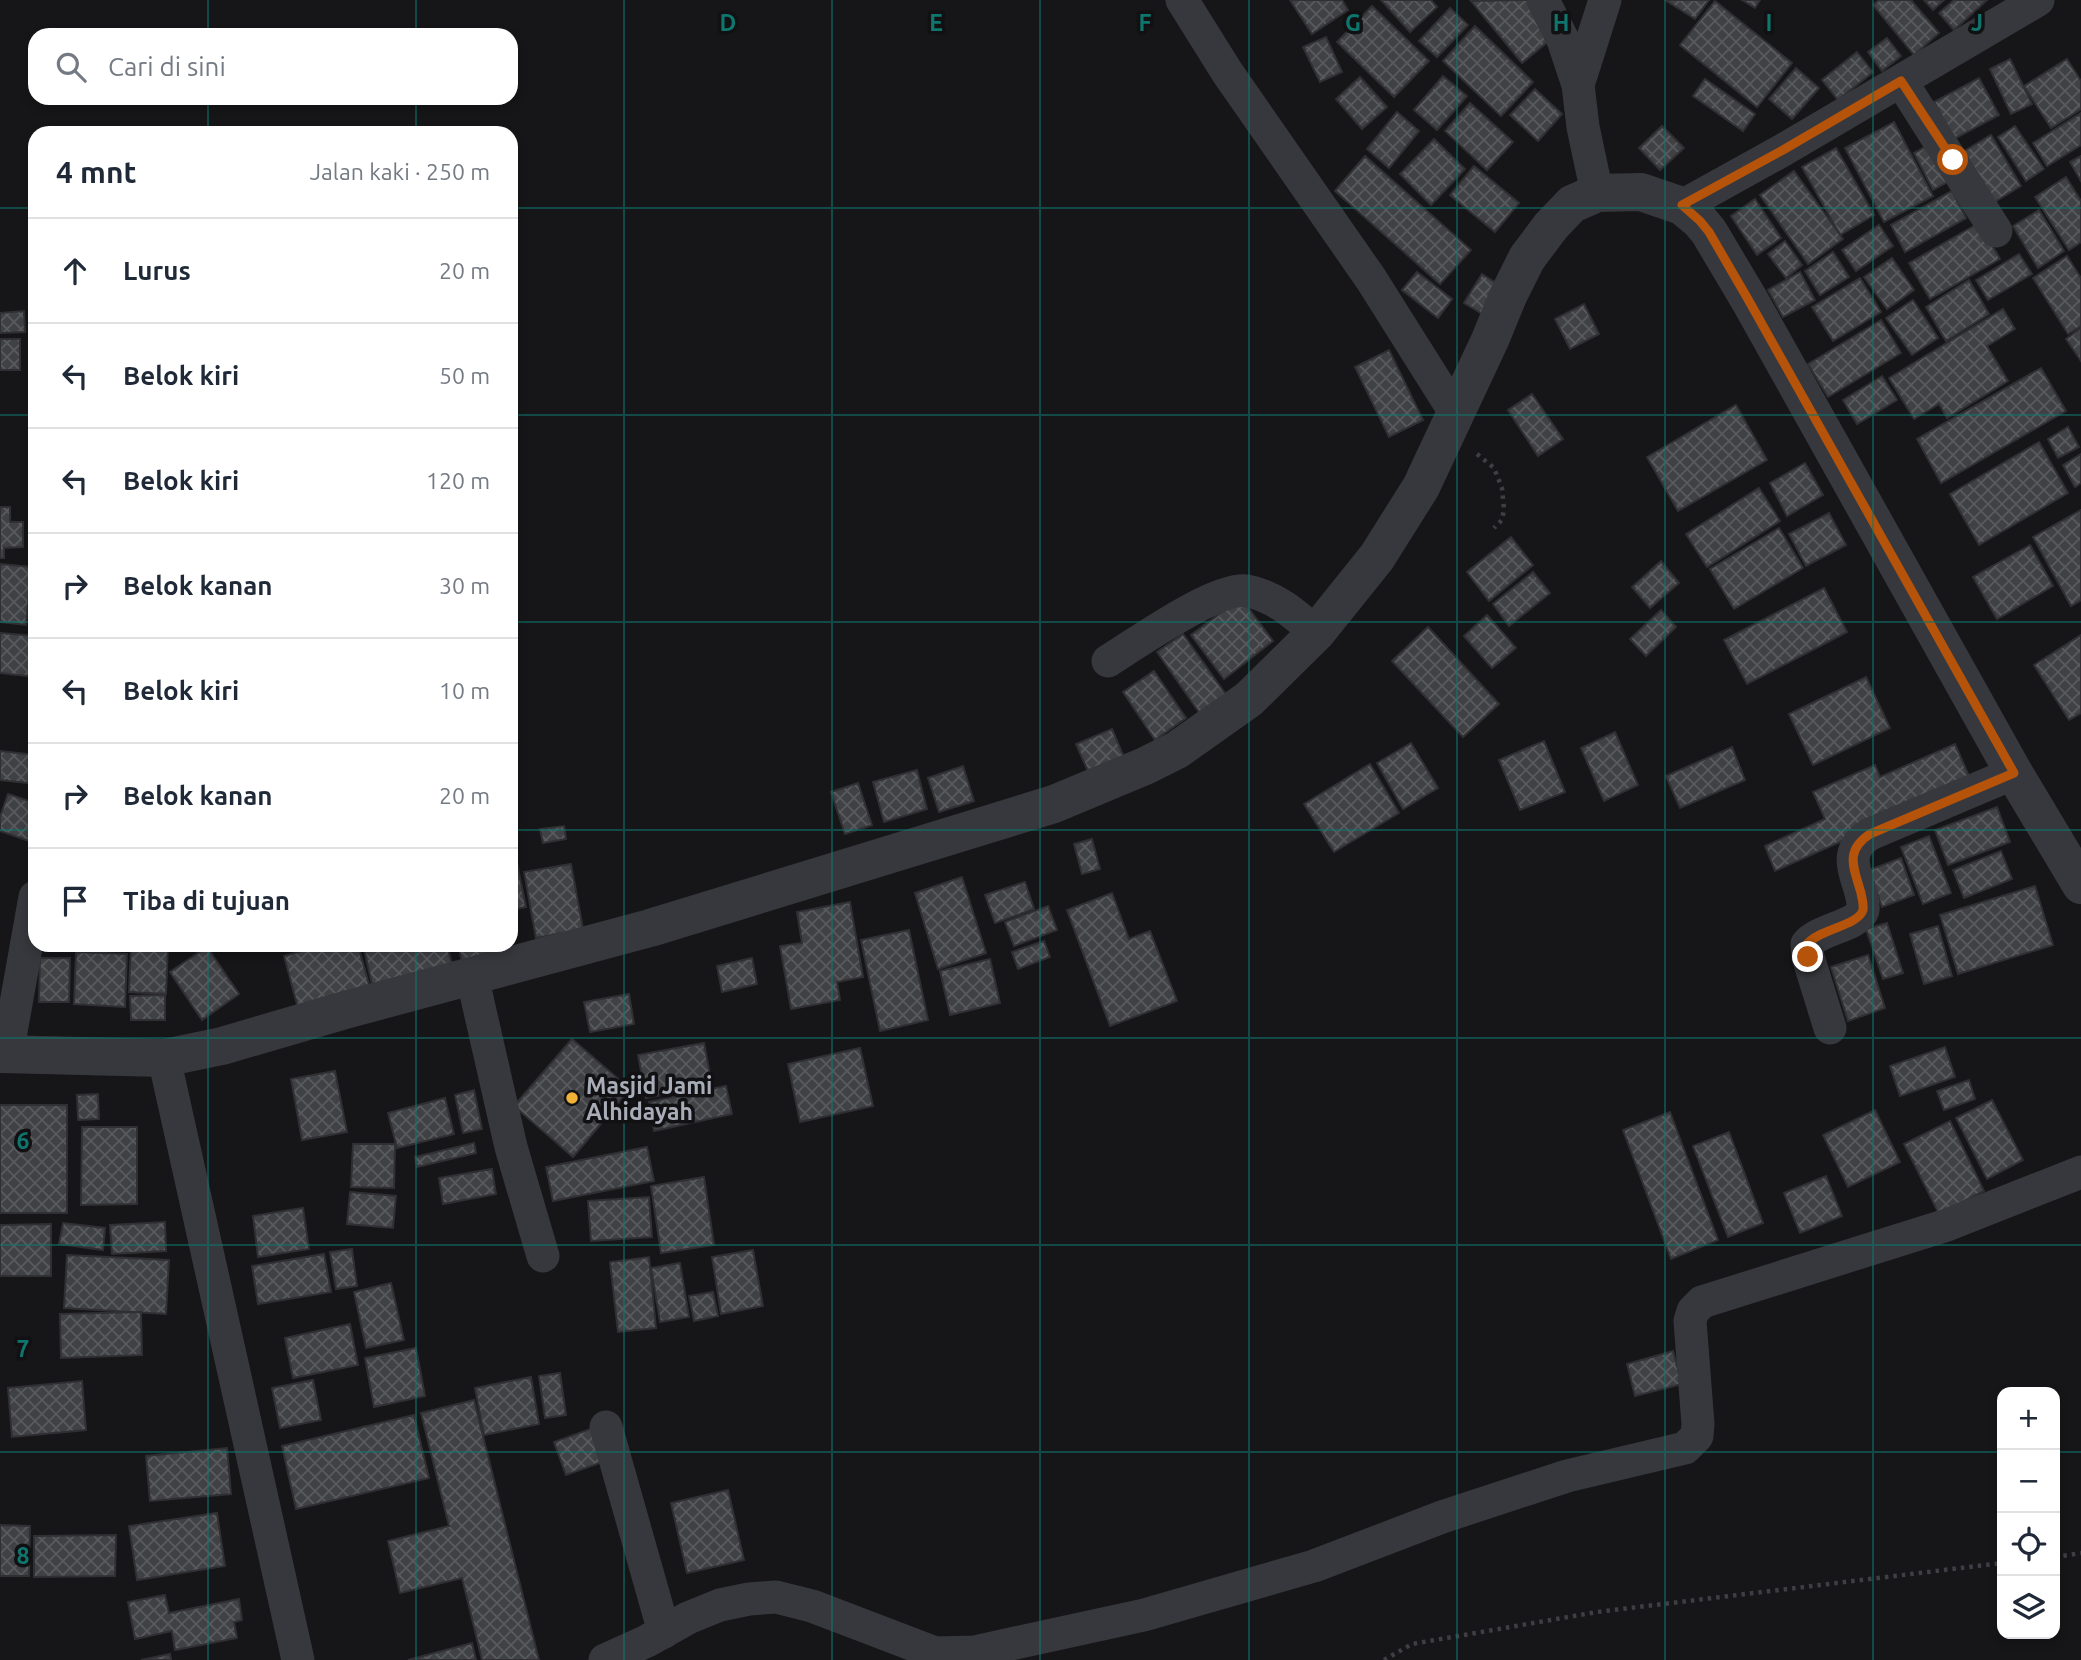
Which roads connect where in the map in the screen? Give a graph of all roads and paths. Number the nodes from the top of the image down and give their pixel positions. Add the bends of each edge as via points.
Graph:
1 (1182, 0) edge
2 (1543, 0) edge
3 (1605, 0) edge
4 (2038, 0) edge
5 (1901, 81) junction
6 (1578, 85) junction
7 (1597, 193) junction
8 (1682, 205) junction
9 (1996, 231) dead end
10 (1450, 428) junction
11 (1494, 528) dead end
12 (1316, 633) junction
13 (1108, 661) dead end
14 (2014, 773) junction
15 (2081, 885) edge
16 (28, 932) edge
17 (472, 976) junction
18 (1830, 1028) dead end
19 (4, 1054) edge
20 (164, 1058) junction
21 (2081, 1172) edge
22 (543, 1256) dead end
23 (606, 1427) dead end
24 (2081, 1553) edge
25 (2060, 1556) edge
26 (1997, 1564) edge
27 (664, 1632) junction
28 (298, 1660) edge
29 (605, 1660) edge
30 (1384, 1660) edge

1 - 10 street via 1371,279
2 - 6 street
3 - 6 street
4 - 5 street
5 - 8 street
5 - 9 street
6 - 7 street
7 - 8 street via 1641,192
7 - 10 street via 1572,204 1527,258
8 - 14 street via 1709,232
10 - 11 path via 1493,468 1502,488 1502,520
10 - 12 street via 1421,487 1377,557
12 - 13 street via 1275,601 1234,591 1212,598
12 - 17 street via 1249,699 1188,743 1054,804 650,928
14 - 15 street
14 - 18 street via 1870,834 1854,848 1863,909 1848,923 1807,944
16 - 19 street
17 - 20 street
17 - 22 street via 511,1147
19 - 20 street
20 - 28 street
21 - 27 street via 1947,1225 1702,1302 1690,1321 1697,1437 1685,1448 1567,1476 1314,1566 1144,1615 974,1652 935,1653 776,1597 720,1605
23 - 27 street
24 - 25 path
26 - 30 path via 1597,1612 1412,1644
27 - 29 street

